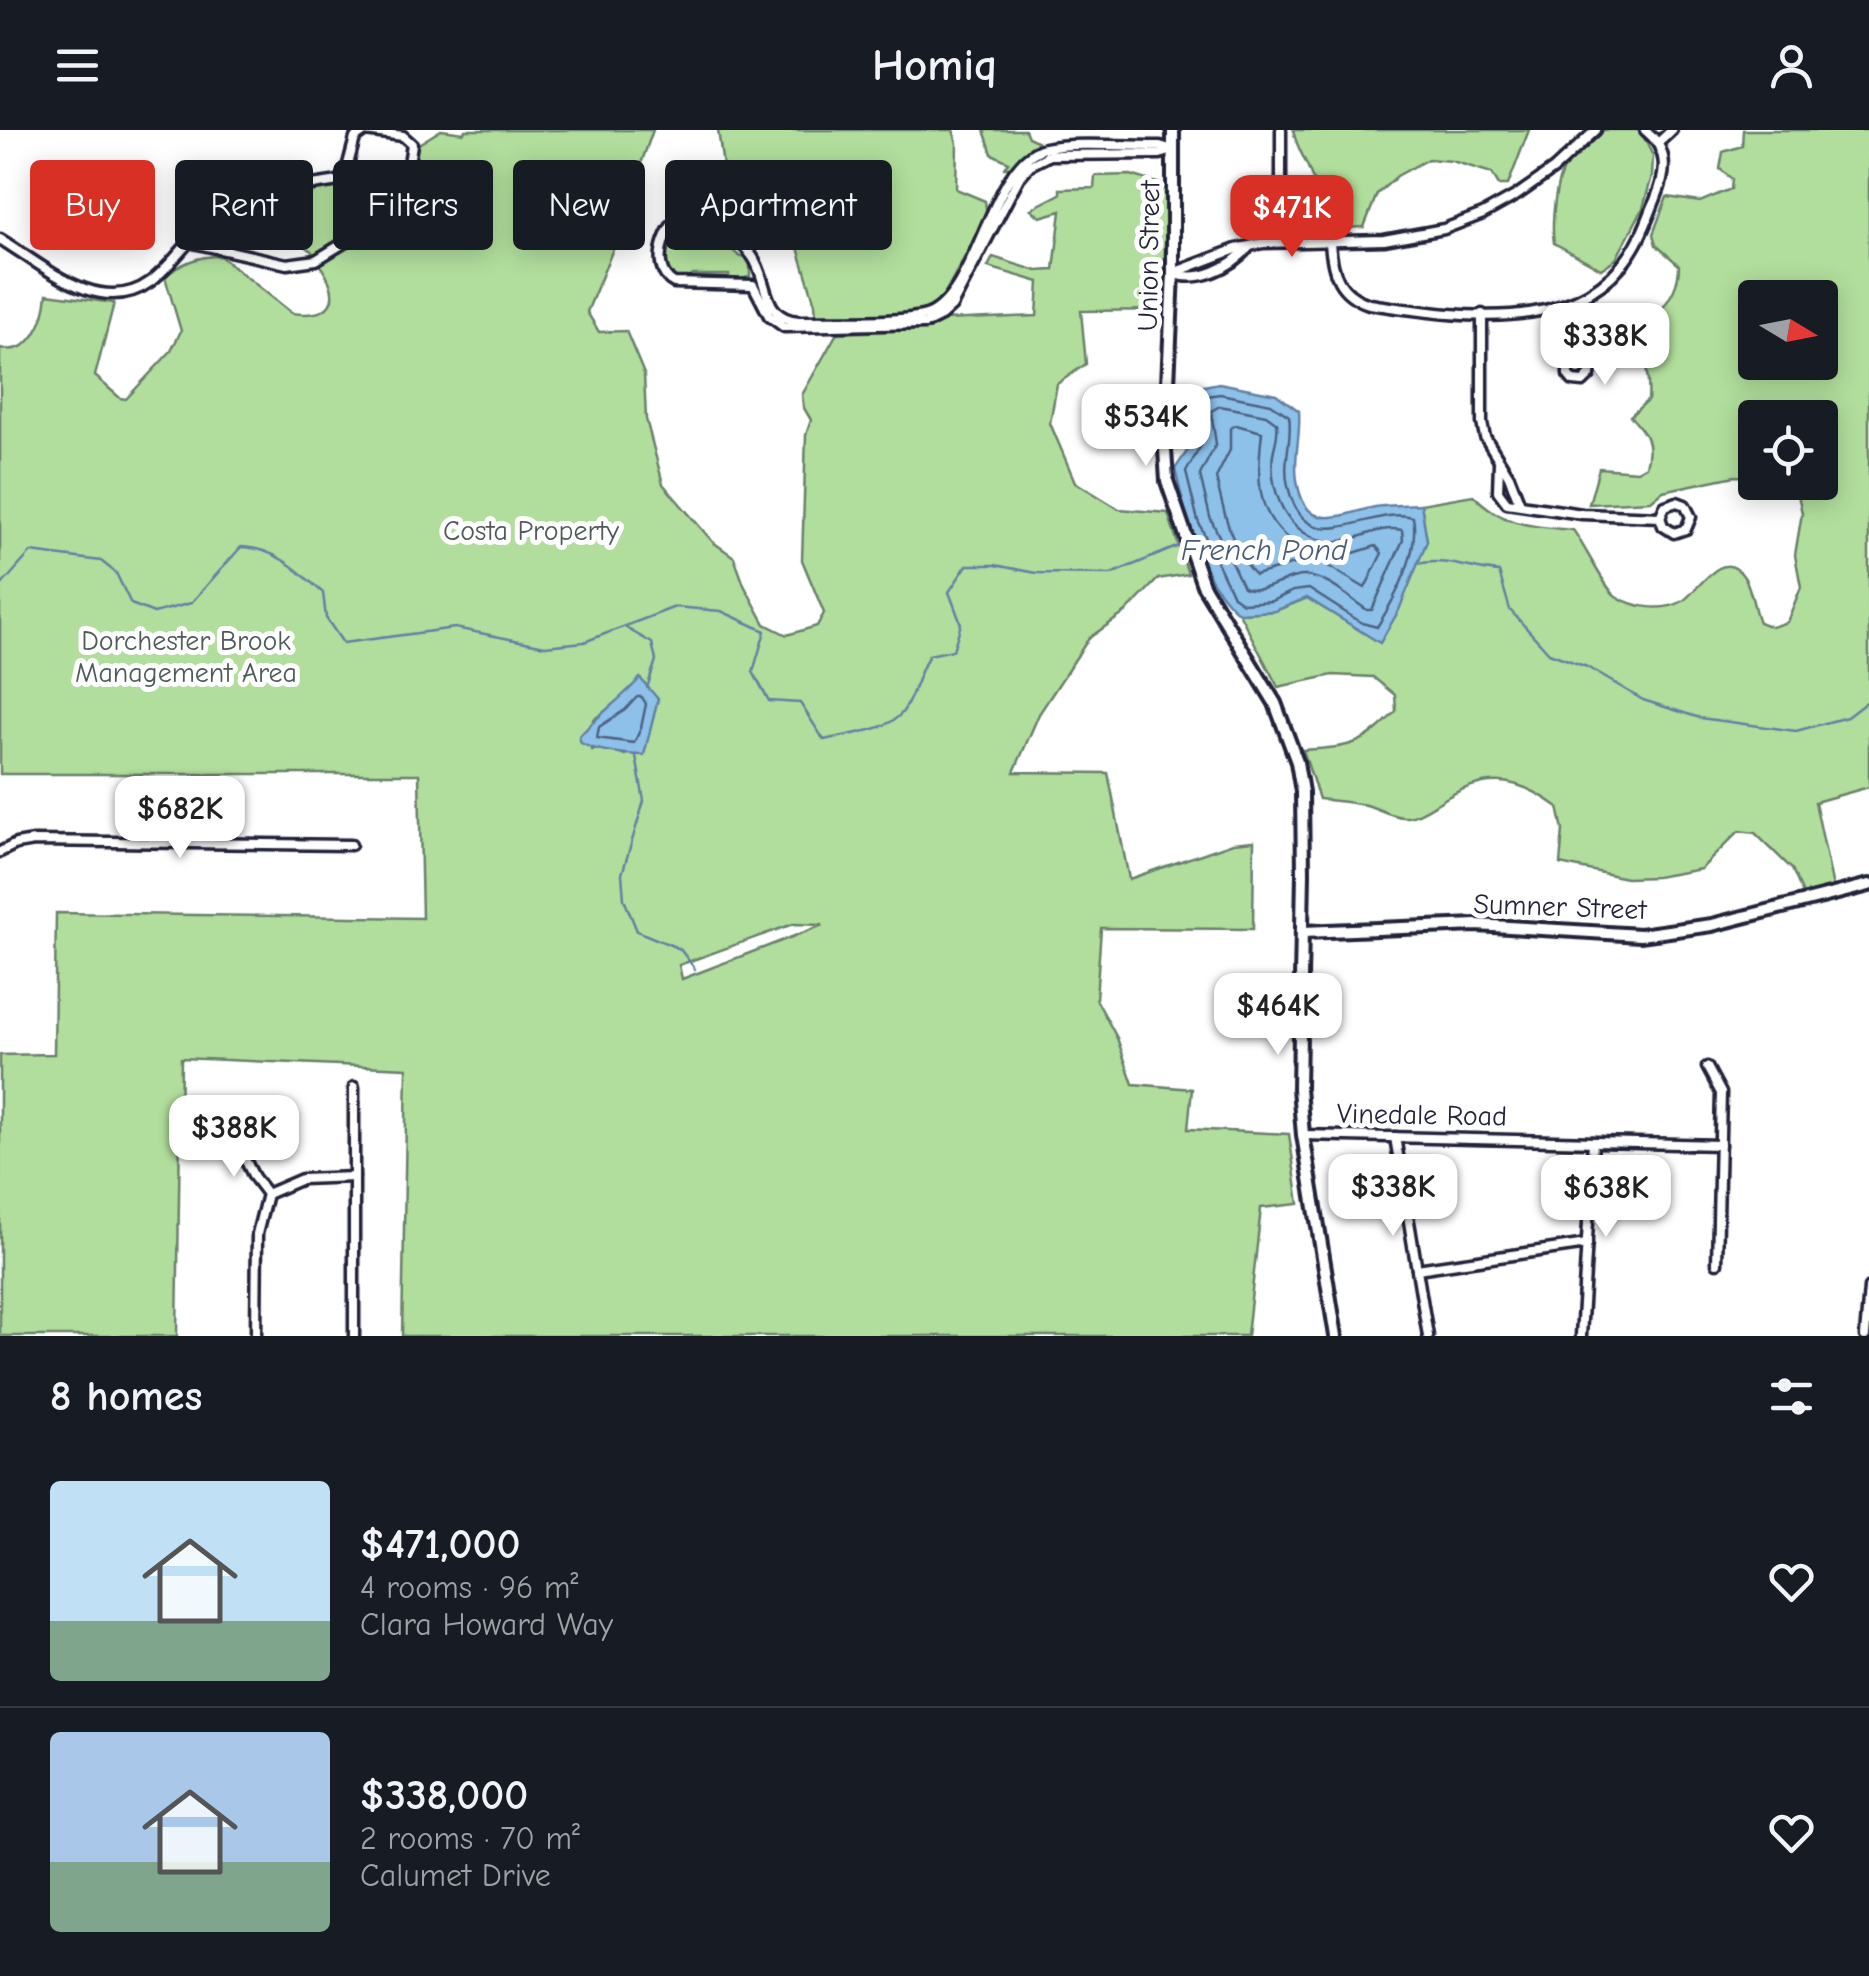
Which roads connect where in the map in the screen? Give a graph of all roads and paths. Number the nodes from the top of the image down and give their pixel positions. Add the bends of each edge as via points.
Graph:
1 (1173, 130) edge
2 (1280, 130) edge
3 (1596, 130) edge
4 (1645, 130) edge
5 (1672, 130) edge
6 (1658, 143) junction
7 (1173, 150) junction
8 (0, 239) edge
9 (1281, 241) junction
10 (189, 242) joint
11 (1330, 242) junction
12 (981, 244) junction
13 (181, 250) edge
14 (759, 272) junction
15 (1173, 274) junction
16 (751, 284) junction
17 (1558, 308) junction
18 (1482, 314) junction
19 (1575, 359) dead end
20 (1499, 462) junction
21 (1520, 504) junction
22 (1660, 517) junction
23 (351, 845) dead end
24 (0, 852) edge
25 (1869, 885) edge
26 (1303, 932) junction
27 (1708, 1067) dead end
28 (354, 1088) dead end
29 (1303, 1135) junction
30 (1395, 1137) junction
31 (236, 1142) dead end
32 (1593, 1142) junction
33 (1720, 1144) junction
34 (354, 1177) junction
35 (266, 1194) junction
36 (1586, 1244) junction
37 (1718, 1264) dead end
38 (1417, 1269) junction
39 (1869, 1288) edge
40 (256, 1336) edge
41 (354, 1336) edge
42 (1336, 1336) edge
43 (1428, 1336) edge
44 (1581, 1336) edge
45 (1866, 1336) edge

1 - 7 main road, Union Street
2 - 9 street
3 - 11 street via 1540,180 1483,214 1412,236
4 - 6 street
5 - 6 street
6 - 17 street via 1664,176 1632,252 1605,282
7 - 12 street via 1045,152 1024,160
7 - 15 main road, Union Street
8 - 13 street via 74,284 106,295 149,283
9 - 11 street
9 - 15 street via 1249,247 1208,274
10 - 10 street via 232,197 341,180 362,132 402,136 412,144 398,210 316,260 286,264
11 - 18 street via 1336,278 1357,300
12 - 14 street via 949,298 918,317 786,320 774,310
12 - 16 street via 952,306 920,325 784,327 768,316
14 - 16 street
14 - 16 street via 750,253 703,213 688,210 676,219 660,258 666,279
15 - 26 main road, Union Street via 1166,450 1172,500 1203,585 1287,728 1299,773
17 - 18 street
17 - 19 street
18 - 20 street via 1482,423
20 - 21 street
20 - 21 street via 1500,497
21 - 22 street
22 - 22 street via 1674,502 1691,517 1677,533 1665,529
23 - 24 street via 34,841
25 - 26 main road, Sumner Street via 1712,925 1640,935 1477,924
26 - 29 main road, Union Street
27 - 33 street via 1721,1093
28 - 34 street
29 - 30 street, Vinedale Road
29 - 42 main road, Union Street
30 - 32 street, Vinedale Road
30 - 38 street
31 - 35 street
32 - 33 street, Vinedale Road
32 - 36 street
33 - 37 street
34 - 35 street via 302,1179
34 - 41 street
35 - 40 street via 256,1234
36 - 38 street
36 - 44 street
38 - 43 street
39 - 45 street

